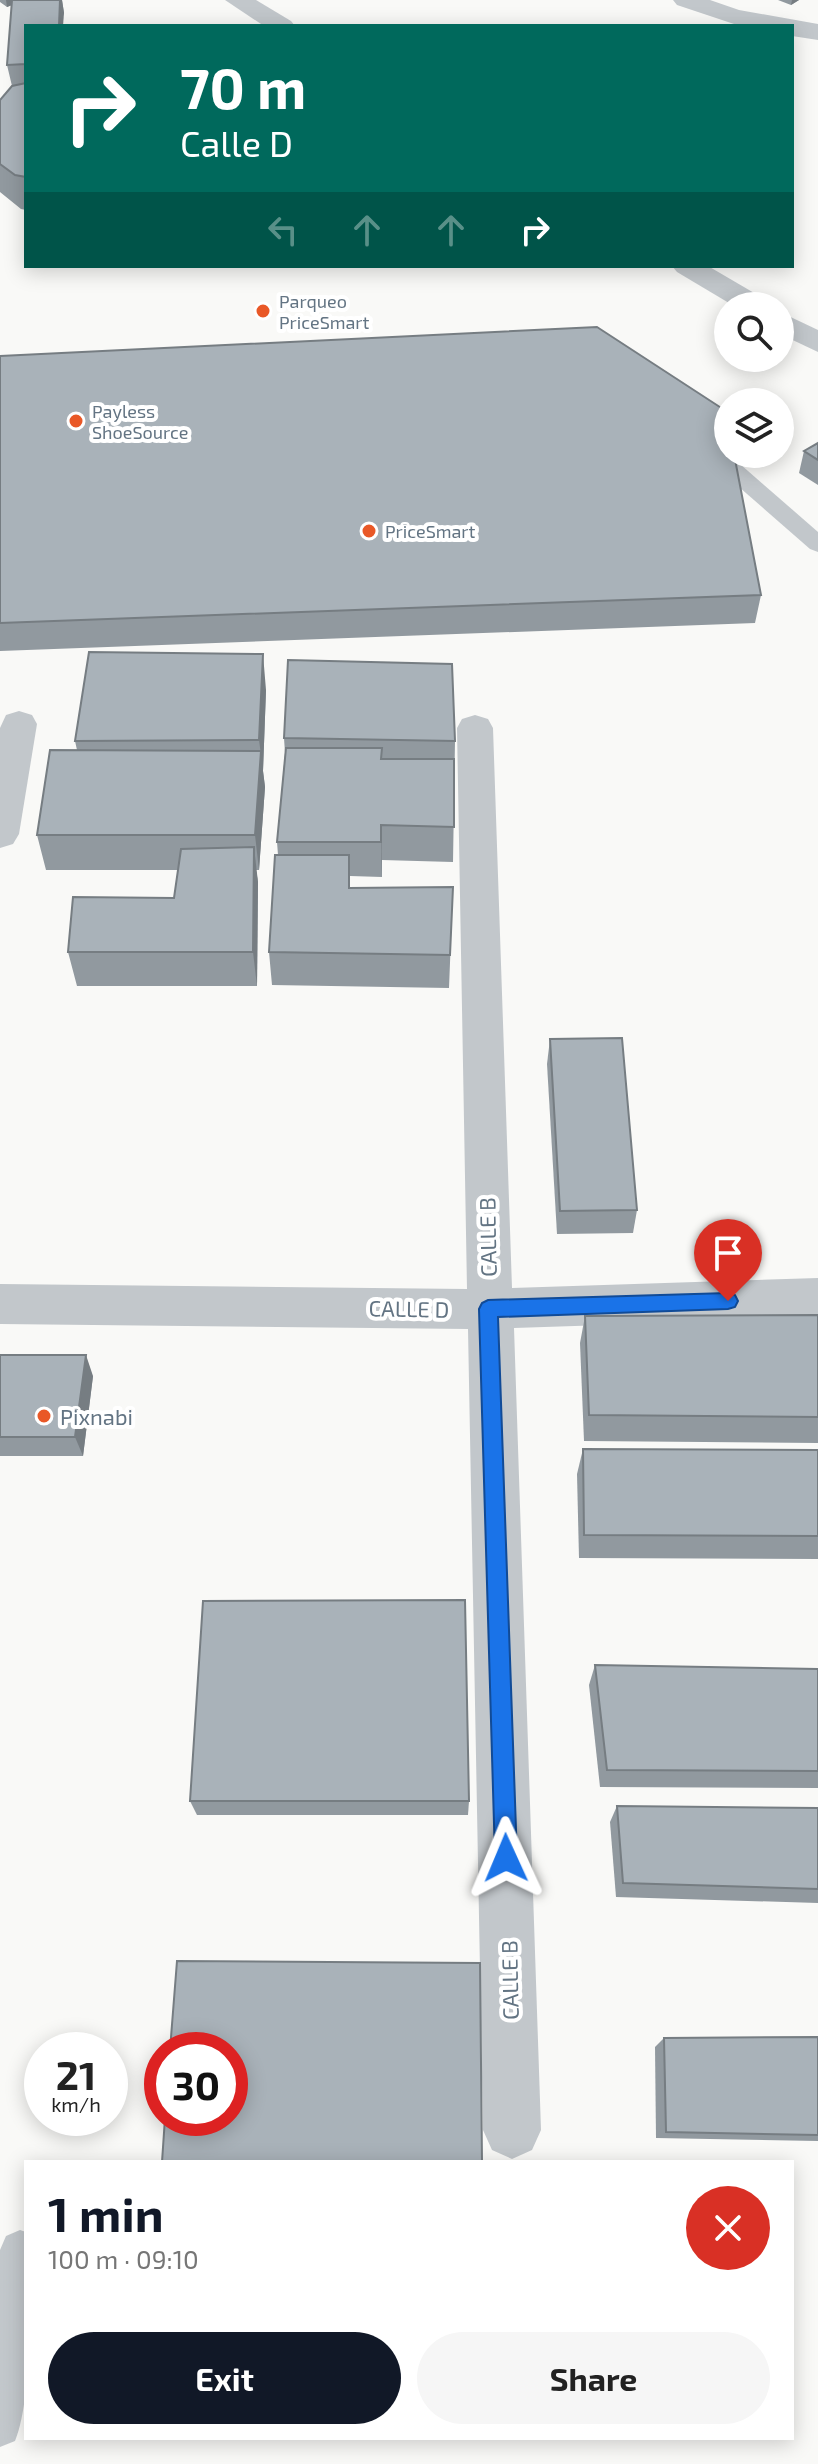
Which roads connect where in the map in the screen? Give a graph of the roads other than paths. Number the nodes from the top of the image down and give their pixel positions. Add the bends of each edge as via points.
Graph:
1 (238, 0) edge
2 (686, 0) edge
3 (743, 23) edge
4 (279, 24) edge
5 (794, 28) edge
6 (818, 32) edge
7 (690, 268) edge
8 (731, 292) edge
9 (794, 328) edge
10 (815, 339) edge
11 (694, 439) edge
12 (818, 544) edge
13 (19, 724) dead end
14 (475, 728) dead end
15 (0, 834) edge
16 (818, 1298) edge
17 (0, 1304) edge
18 (488, 1309) junction
19 (512, 2130) dead end
20 (20, 2250) dead end
21 (0, 2426) edge

1 - 4 street
2 - 3 street
5 - 6 street
7 - 8 street
9 - 10 street
11 - 12 lane
13 - 15 street
14 - 18 street, CALLE B
16 - 18 street, CALLE D
17 - 18 street, CALLE D
18 - 19 street, CALLE B
20 - 21 lane

